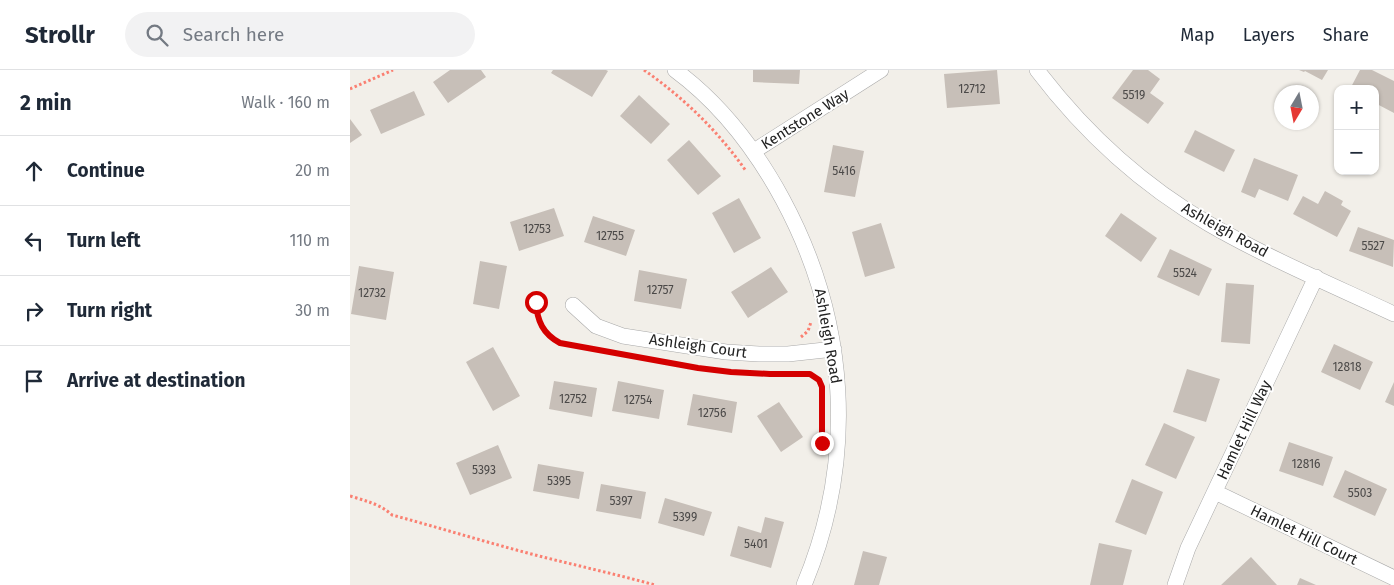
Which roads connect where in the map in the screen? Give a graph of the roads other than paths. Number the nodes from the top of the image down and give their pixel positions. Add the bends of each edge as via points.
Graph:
1 (675, 70) edge
2 (881, 70) edge
3 (1037, 70) edge
4 (754, 151) junction
5 (1316, 277) junction
6 (573, 305) dead end
7 (1394, 314) edge
8 (834, 349) junction
9 (1214, 492) junction
10 (1394, 578) edge
11 (804, 585) edge
12 (1175, 585) edge

1 - 4 street, Ashleigh Road via 716,107
2 - 4 street, Kentstone Way
3 - 5 street, Ashleigh Road via 1092,134 1166,196 1242,242
4 - 8 street, Ashleigh Road via 797,227 817,276
5 - 7 street, Ashleigh Road
5 - 9 street, Hamlet Hill Way
6 - 8 street, Ashleigh Court via 596,326 623,336 742,353 788,354
8 - 11 street, Ashleigh Road via 839,412 834,480 818,546
9 - 10 street, Hamlet Hill Court
9 - 12 street, Hamlet Hill Way

